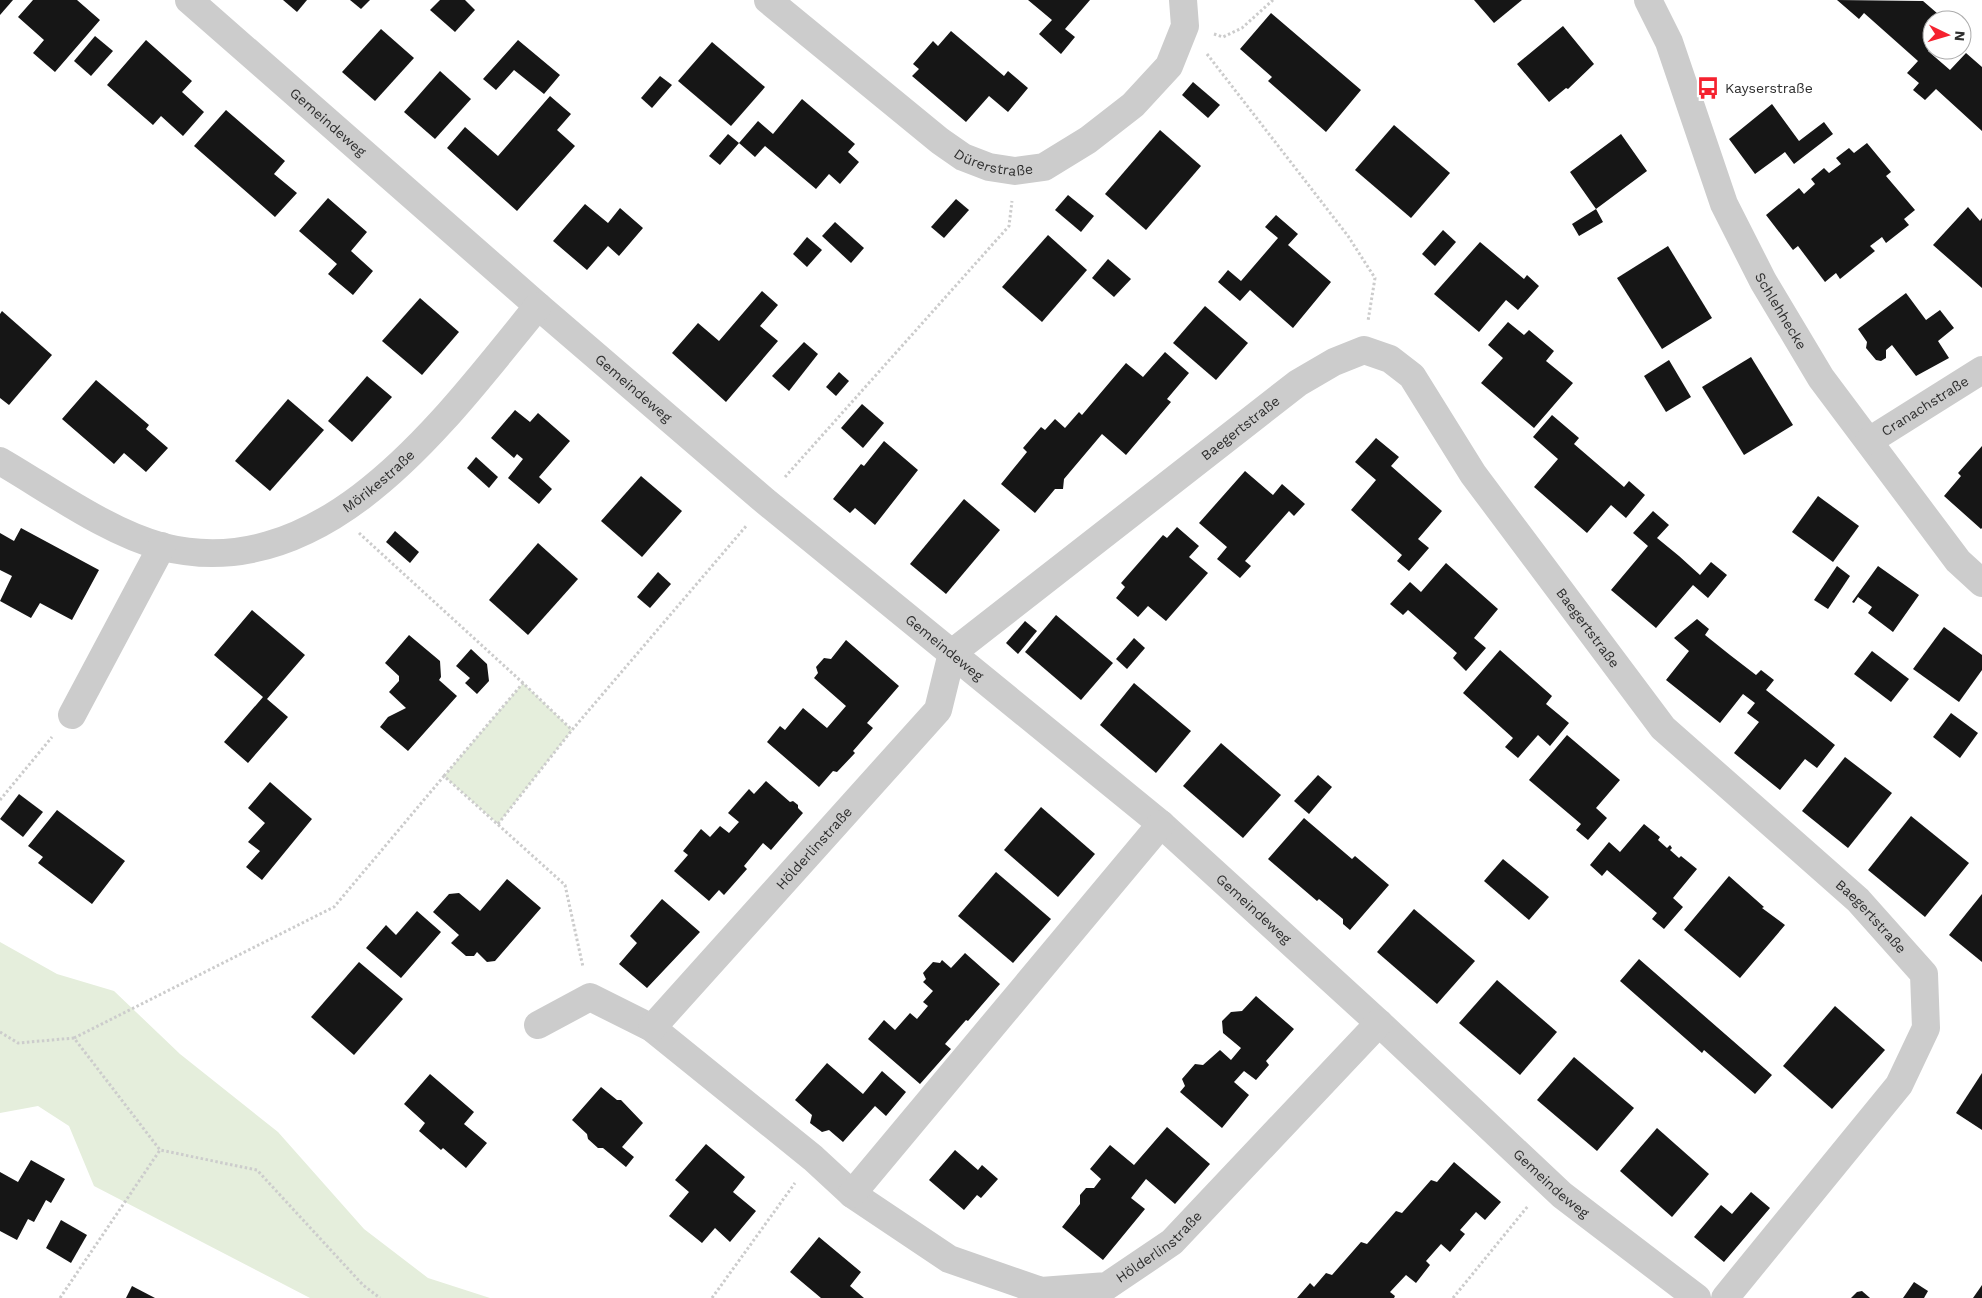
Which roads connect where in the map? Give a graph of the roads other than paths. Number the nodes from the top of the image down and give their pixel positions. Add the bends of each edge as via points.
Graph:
1 (188, 0) edge
2 (768, 0) edge
3 (1648, 0) edge
4 (1184, 13) edge
5 (538, 306) junction
6 (1982, 370) edge
7 (1869, 441) junction
8 (0, 461) edge
9 (162, 546) junction
10 (1982, 583) edge
11 (952, 653) junction
12 (72, 715) road end
13 (1160, 824) junction
14 (1379, 1023) junction
15 (538, 1025) dead end
16 (652, 1028) junction
17 (852, 1194) junction
18 (1697, 1298) edge
19 (1725, 1298) edge

1 - 5 street, Gemeindeweg
2 - 4 street, Dürerstraße via 963,157 989,167 1015,171 1044,167 1088,140 1134,105 1169,66
3 - 7 street, Schlehhecke via 1669,42 1724,204 1763,281 1821,378
5 - 9 street, Mörikestraße via 436,430 384,478 337,513 299,536 234,552 204,554
5 - 11 street, Gemeindeweg via 765,501
6 - 7 street, Cranachstraße
7 - 10 street, Schlehhecke via 1958,561
8 - 9 street, Mörikestraße via 108,525
9 - 12 street
11 - 13 street, Gemeindeweg
11 - 16 street, Hölderlinstraße via 938,710
11 - 19 street, Baegertstraße via 1298,384 1334,362 1364,350 1390,359 1412,376 1473,474 1663,728 1858,900 1924,974 1926,1028 1899,1085
13 - 14 street, Gemeindeweg
13 - 17 street
14 - 17 street, Hölderlinstraße via 1172,1242 1107,1286 1041,1291 949,1259
14 - 18 street, Gemeindeweg via 1548,1182
15 - 16 street, Hölderlinstraße via 590,997
16 - 17 street, Hölderlinstraße via 813,1158

